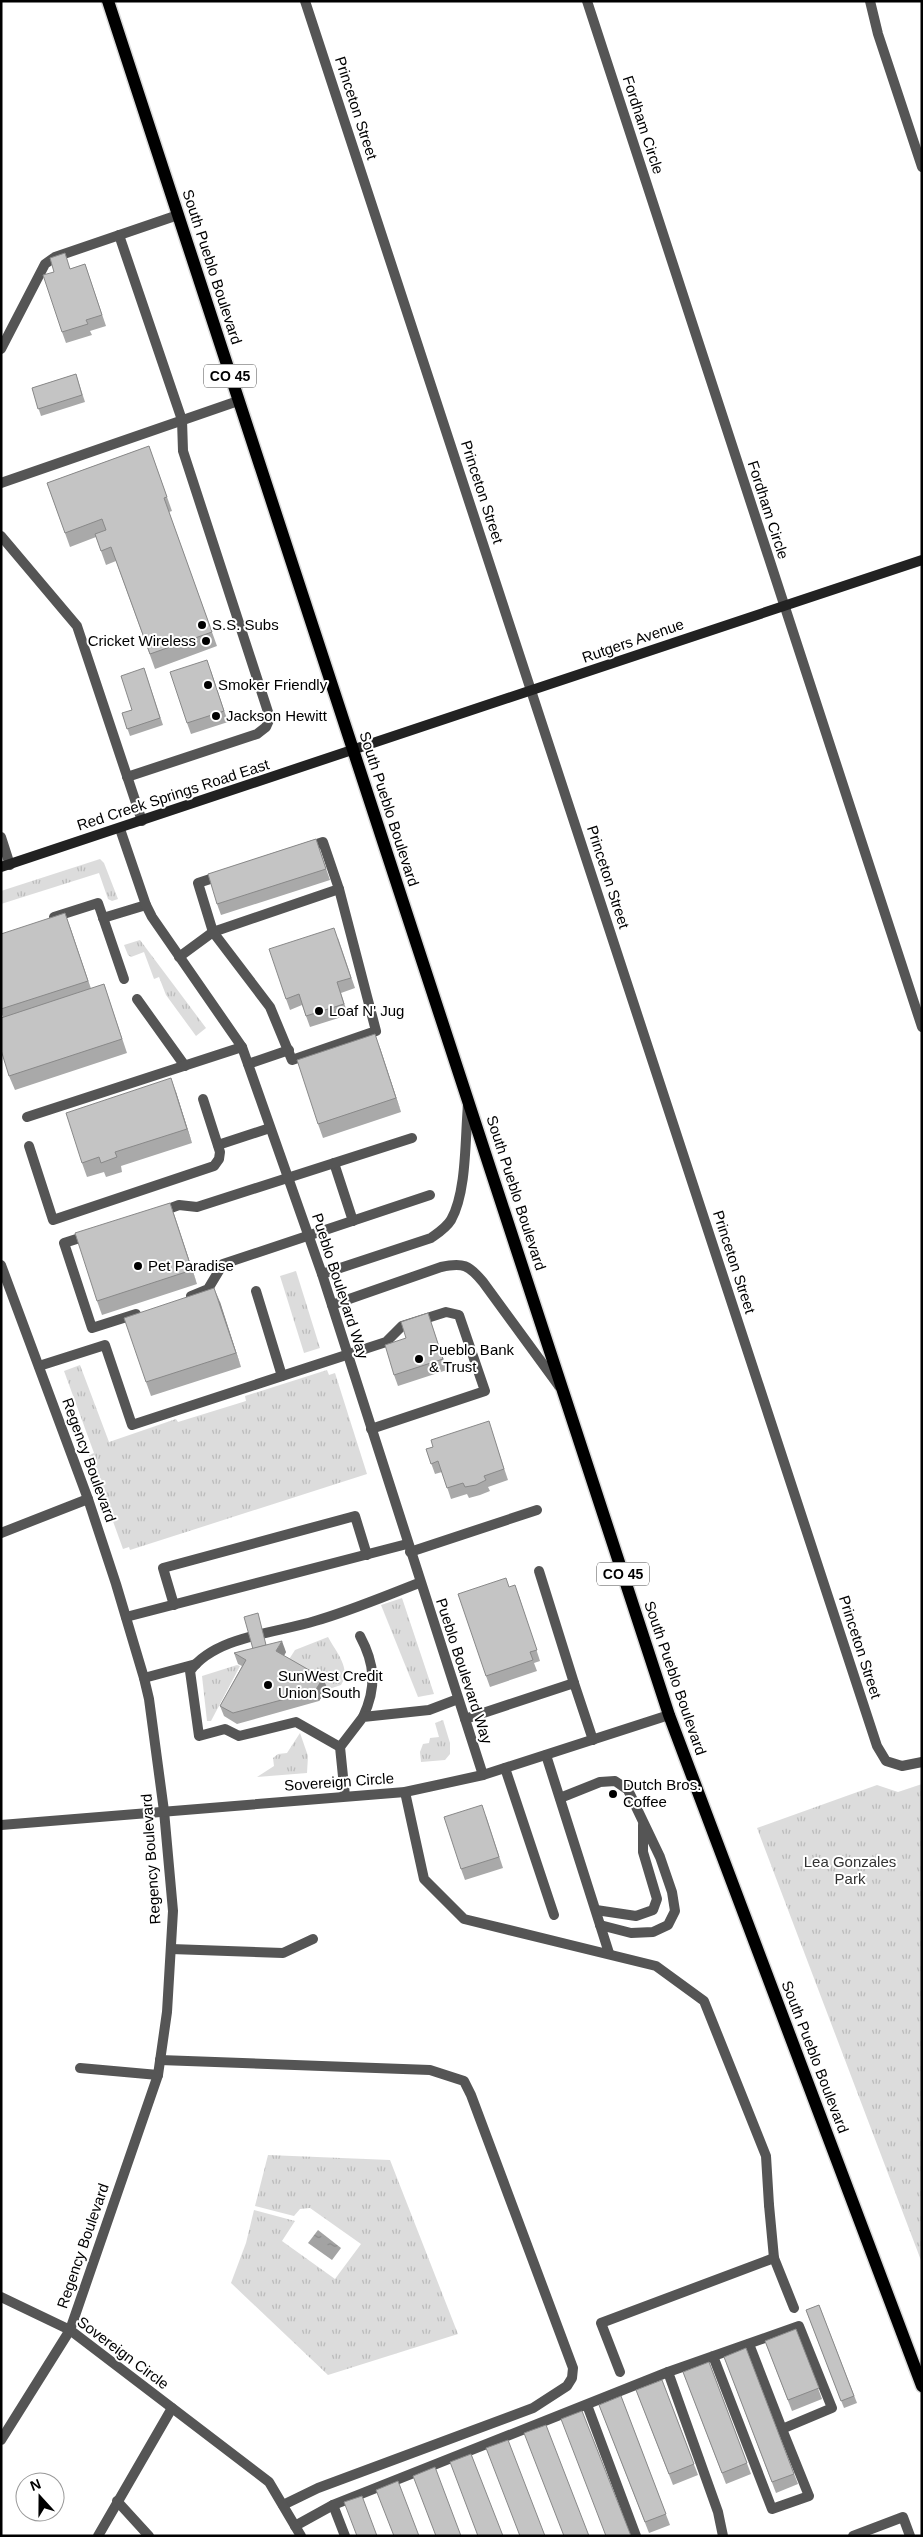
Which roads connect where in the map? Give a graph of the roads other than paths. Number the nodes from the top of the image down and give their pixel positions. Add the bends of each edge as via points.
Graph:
1 (108, 1) edge
2 (305, 1) edge
3 (587, 1) edge
4 (870, 1) edge
5 (922, 167) edge
6 (178, 215) junction
7 (119, 235) junction
8 (1, 349) edge
9 (238, 400) junction
10 (182, 420) junction
11 (1, 483) edge
12 (1, 536) edge
13 (922, 560) edge
14 (784, 606) junction
15 (531, 690) junction
16 (354, 751) junction
17 (127, 777) junction
18 (142, 821) junction
19 (120, 829) junction
20 (1, 837) edge
21 (6, 866) edge
22 (339, 890) junction
23 (146, 905) junction
24 (103, 918) junction
25 (45, 920) edge
26 (213, 932) junction
27 (179, 957) junction
28 (124, 979) dead end
29 (137, 999) dead end
30 (922, 1027) edge
31 (242, 1047) junction
32 (289, 1050) junction
33 (248, 1064) junction
34 (185, 1066) junction
35 (203, 1099) dead end
36 (468, 1099) junction
37 (27, 1118) dead end
38 (270, 1128) junction
39 (412, 1138) dead end
40 (218, 1145) junction
41 (29, 1146) dead end
42 (334, 1163) junction
43 (288, 1178) junction
44 (430, 1195) dead end
45 (153, 1214) edge
46 (353, 1221) junction
47 (100, 1231) edge
48 (308, 1236) junction
49 (1, 1265) edge
50 (322, 1274) junction
51 (4, 1283) edge
52 (256, 1291) dead end
53 (183, 1299) edge
54 (332, 1305) junction
55 (146, 1310) edge
56 (348, 1354) junction
57 (38, 1366) junction
58 (282, 1376) junction
59 (563, 1392) junction
60 (371, 1429) junction
61 (88, 1500) junction
62 (537, 1510) dead end
63 (1, 1533) edge
64 (409, 1548) junction
65 (367, 1555) junction
66 (539, 1571) dead end
67 (419, 1582) junction
68 (174, 1605) junction
69 (126, 1617) junction
70 (360, 1636) dead end
71 (196, 1664) junction
72 (144, 1678) junction
73 (574, 1683) junction
74 (458, 1699) junction
75 (669, 1715) junction
76 (363, 1716) junction
77 (465, 1719) junction
78 (593, 1740) junction
79 (340, 1747) junction
80 (546, 1755) junction
81 (922, 1762) edge
82 (505, 1768) junction
83 (483, 1775) junction
84 (405, 1792) junction
85 (345, 1796) junction
86 (560, 1798) junction
87 (164, 1810) junction
88 (643, 1821) junction
89 (1, 1825) edge
90 (596, 1910) junction
91 (554, 1915) dead end
92 (600, 1925) junction
93 (313, 1939) dead end
94 (171, 1949) junction
95 (610, 1953) junction
96 (160, 2060) junction
97 (80, 2068) dead end
98 (158, 2075) junction
99 (774, 2258) junction
100 (1, 2297) edge
101 (794, 2308) dead end
102 (70, 2330) junction
103 (749, 2344) junction
104 (713, 2356) junction
105 (620, 2372) dead end
106 (668, 2372) junction
107 (922, 2386) edge
108 (586, 2404) junction
109 (172, 2408) junction
110 (782, 2428) junction
111 (1, 2440) edge
112 (117, 2502) junction
113 (283, 2505) junction
114 (333, 2505) junction
115 (295, 2526) junction
116 (98, 2536) edge
117 (150, 2536) edge
118 (301, 2536) edge
119 (345, 2536) edge
120 (636, 2536) edge
121 (723, 2536) edge
122 (853, 2536) edge
123 (910, 2536) edge

1 - 6 main road, South Pueblo Boulevard / CO 45
2 - 15 street, Princeton Street
3 - 14 street, Fordham Circle
4 - 5 street
6 - 7 street
6 - 9 main road, South Pueblo Boulevard / CO 45
7 - 8 street via 55,257 45,264 38,272
7 - 10 street
9 - 10 street
9 - 16 main road, South Pueblo Boulevard / CO 45
10 - 11 street
10 - 17 street via 183,450 270,718 266,727 256,734
12 - 17 street via 77,626
13 - 14 street, Rutgers Avenue
14 - 15 street, Rutgers Avenue
14 - 30 street, Fordham Circle
15 - 16 street, Rutgers Avenue
15 - 81 street, Princeton Street via 871,1727 886,1761 902,1766
16 - 18 street, Red Creek Springs Road East
16 - 36 main road, South Pueblo Boulevard / CO 45
17 - 18 street
18 - 19 street, Red Creek Springs Road East
19 - 21 street, Red Creek Springs Road East
19 - 23 street, Pueblo Boulevard Way
20 - 21 street
22 - 26 street
22 - 26 street via 323,842 198,883
22 - 32 street via 376,1031 292,1060
23 - 24 street
23 - 27 street, Pueblo Boulevard Way
24 - 25 street via 98,903
24 - 28 street
26 - 27 street
26 - 32 street via 270,1007
27 - 31 street, Pueblo Boulevard Way
29 - 34 street
31 - 33 street, Pueblo Boulevard Way
31 - 34 street
32 - 33 street
33 - 38 street, Pueblo Boulevard Way
34 - 37 street
35 - 40 street
36 - 50 street via 461,1184 446,1226 431,1238
36 - 59 main road, South Pueblo Boulevard / CO 45
38 - 40 street
38 - 43 street, Pueblo Boulevard Way
39 - 42 street
40 - 41 street via 219,1159 208,1169 53,1220
42 - 43 street
42 - 46 street
43 - 45 street via 197,1207 180,1205
43 - 48 street, Pueblo Boulevard Way
44 - 46 street
46 - 48 street
47 - 55 street via 64,1243 92,1328
48 - 50 street, Pueblo Boulevard Way
48 - 53 street via 223,1264 207,1289
49 - 51 street, Regency Boulevard
50 - 54 street, Pueblo Boulevard Way
51 - 57 street, Regency Boulevard
52 - 58 street
54 - 56 street, Pueblo Boulevard Way
54 - 59 street via 441,1267 463,1265 472,1269 483,1282
56 - 58 street
56 - 60 street, Pueblo Boulevard Way
56 - 60 street via 386,1342 402,1326 454,1312 462,1320 485,1392
57 - 58 street via 105,1345 132,1425
57 - 61 street, Regency Boulevard
59 - 75 main road, South Pueblo Boulevard / CO 45
60 - 64 street, Pueblo Boulevard Way
61 - 63 street
61 - 69 street, Regency Boulevard
62 - 64 street
64 - 65 street
64 - 67 street, Pueblo Boulevard Way
65 - 68 street
65 - 68 street via 355,1516 163,1568
66 - 73 street
67 - 71 street via 317,1621 217,1648
67 - 74 street, Pueblo Boulevard Way
68 - 69 street
69 - 72 street, Regency Boulevard
70 - 76 street via 374,1674 370,1702
71 - 72 street
71 - 79 street via 190,1671 190,1683 199,1736 225,1729 239,1736 296,1722
72 - 87 street, Regency Boulevard
73 - 77 street
73 - 78 street
74 - 76 street via 429,1710
74 - 77 street, Pueblo Boulevard Way
75 - 78 street, Sovereign Circle
75 - 107 main road, South Pueblo Boulevard / CO 45
76 - 79 street
77 - 83 street, Pueblo Boulevard Way
78 - 80 street, Sovereign Circle
79 - 85 street
80 - 82 street, Sovereign Circle
80 - 86 street
82 - 83 street, Sovereign Circle
82 - 91 street
83 - 84 street, Sovereign Circle
84 - 85 street, Sovereign Circle
84 - 95 street via 424,1879 464,1919
85 - 87 street, Sovereign Circle
86 - 88 street via 600,1782 615,1781 628,1790
86 - 90 street
87 - 89 street, Sovereign Circle
87 - 94 street, Regency Boulevard via 173,1911
88 - 90 street via 643,1852 657,1899 653,1910 636,1916
88 - 92 street via 660,1857 675,1911 668,1925 653,1932 631,1933
90 - 92 street
92 - 95 street
93 - 94 street via 283,1953
94 - 96 street, Regency Boulevard
95 - 99 street via 656,1966 704,2001 766,2156
96 - 98 street, Regency Boulevard
96 - 113 street via 430,2070 464,2081 573,2368 568,2386 533,2408 318,2488
97 - 98 street
98 - 102 street, Regency Boulevard
99 - 101 street
99 - 105 street via 601,2323
100 - 102 street, Sovereign Circle
102 - 109 street, Sovereign Circle
102 - 111 street, Regency Boulevard
103 - 104 street
103 - 110 street
103 - 110 street via 799,2326 832,2408
104 - 106 street
104 - 110 street via 772,2509 809,2496
106 - 108 street
106 - 121 street via 718,2512
108 - 114 street
108 - 120 street
109 - 112 street, Sovereign Circle
109 - 113 street, Sovereign Circle via 269,2482
112 - 116 street, Sovereign Circle
112 - 117 street
113 - 115 street, Sovereign Circle
114 - 115 street
114 - 119 street
115 - 118 street, Sovereign Circle
122 - 123 street via 904,2517

